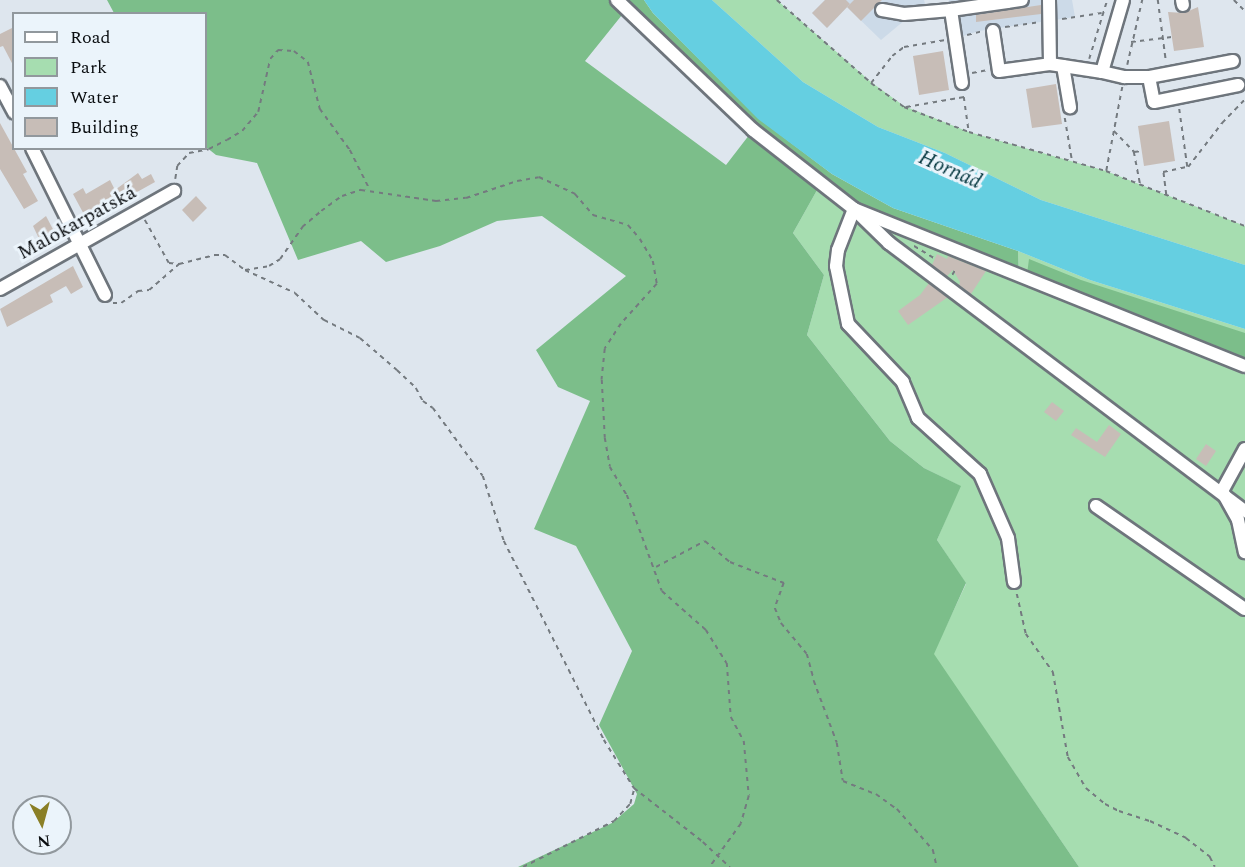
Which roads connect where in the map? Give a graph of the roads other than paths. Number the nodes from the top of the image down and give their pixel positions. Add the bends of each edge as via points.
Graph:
1 (617, 0) edge
2 (1022, 0) edge
3 (1049, 0) edge
4 (1123, 0) edge
5 (1006, 1) edge
6 (882, 10) dead end
7 (951, 10) junction
8 (995, 30) road end
9 (1233, 61) dead end
10 (1050, 64) junction
11 (1063, 66) junction
12 (1102, 72) junction
13 (1149, 77) junction
14 (961, 79) road end
15 (1238, 85) dead end
16 (0, 86) edge
17 (1070, 107) dead end
18 (12, 108) edge
19 (33, 150) edge
20 (174, 191) road end
21 (854, 209) junction
22 (80, 244) junction
23 (0, 289) edge
24 (105, 295) road end
25 (1245, 366) edge
26 (1245, 449) edge
27 (1222, 491) junction
28 (1096, 506) dead end
29 (1245, 511) edge
30 (1245, 552) edge
31 (1014, 582) road end
32 (1245, 609) edge

1 - 21 street via 753,130
2 - 5 street
3 - 10 street
4 - 12 street
5 - 7 street
6 - 7 street via 904,14
7 - 14 street
8 - 10 street via 999,71
9 - 13 street
10 - 11 street
11 - 12 street
11 - 17 street
12 - 13 street
13 - 15 street via 1154,102
16 - 18 street
19 - 22 street
20 - 22 street, Malokarpatská
21 - 25 street
21 - 27 street via 890,243
21 - 31 street via 836,266 848,324 903,382 918,418 980,474 1008,538
22 - 23 street, Malokarpatská
22 - 24 street
26 - 27 street
27 - 29 street
27 - 30 street via 1238,520
28 - 32 street

